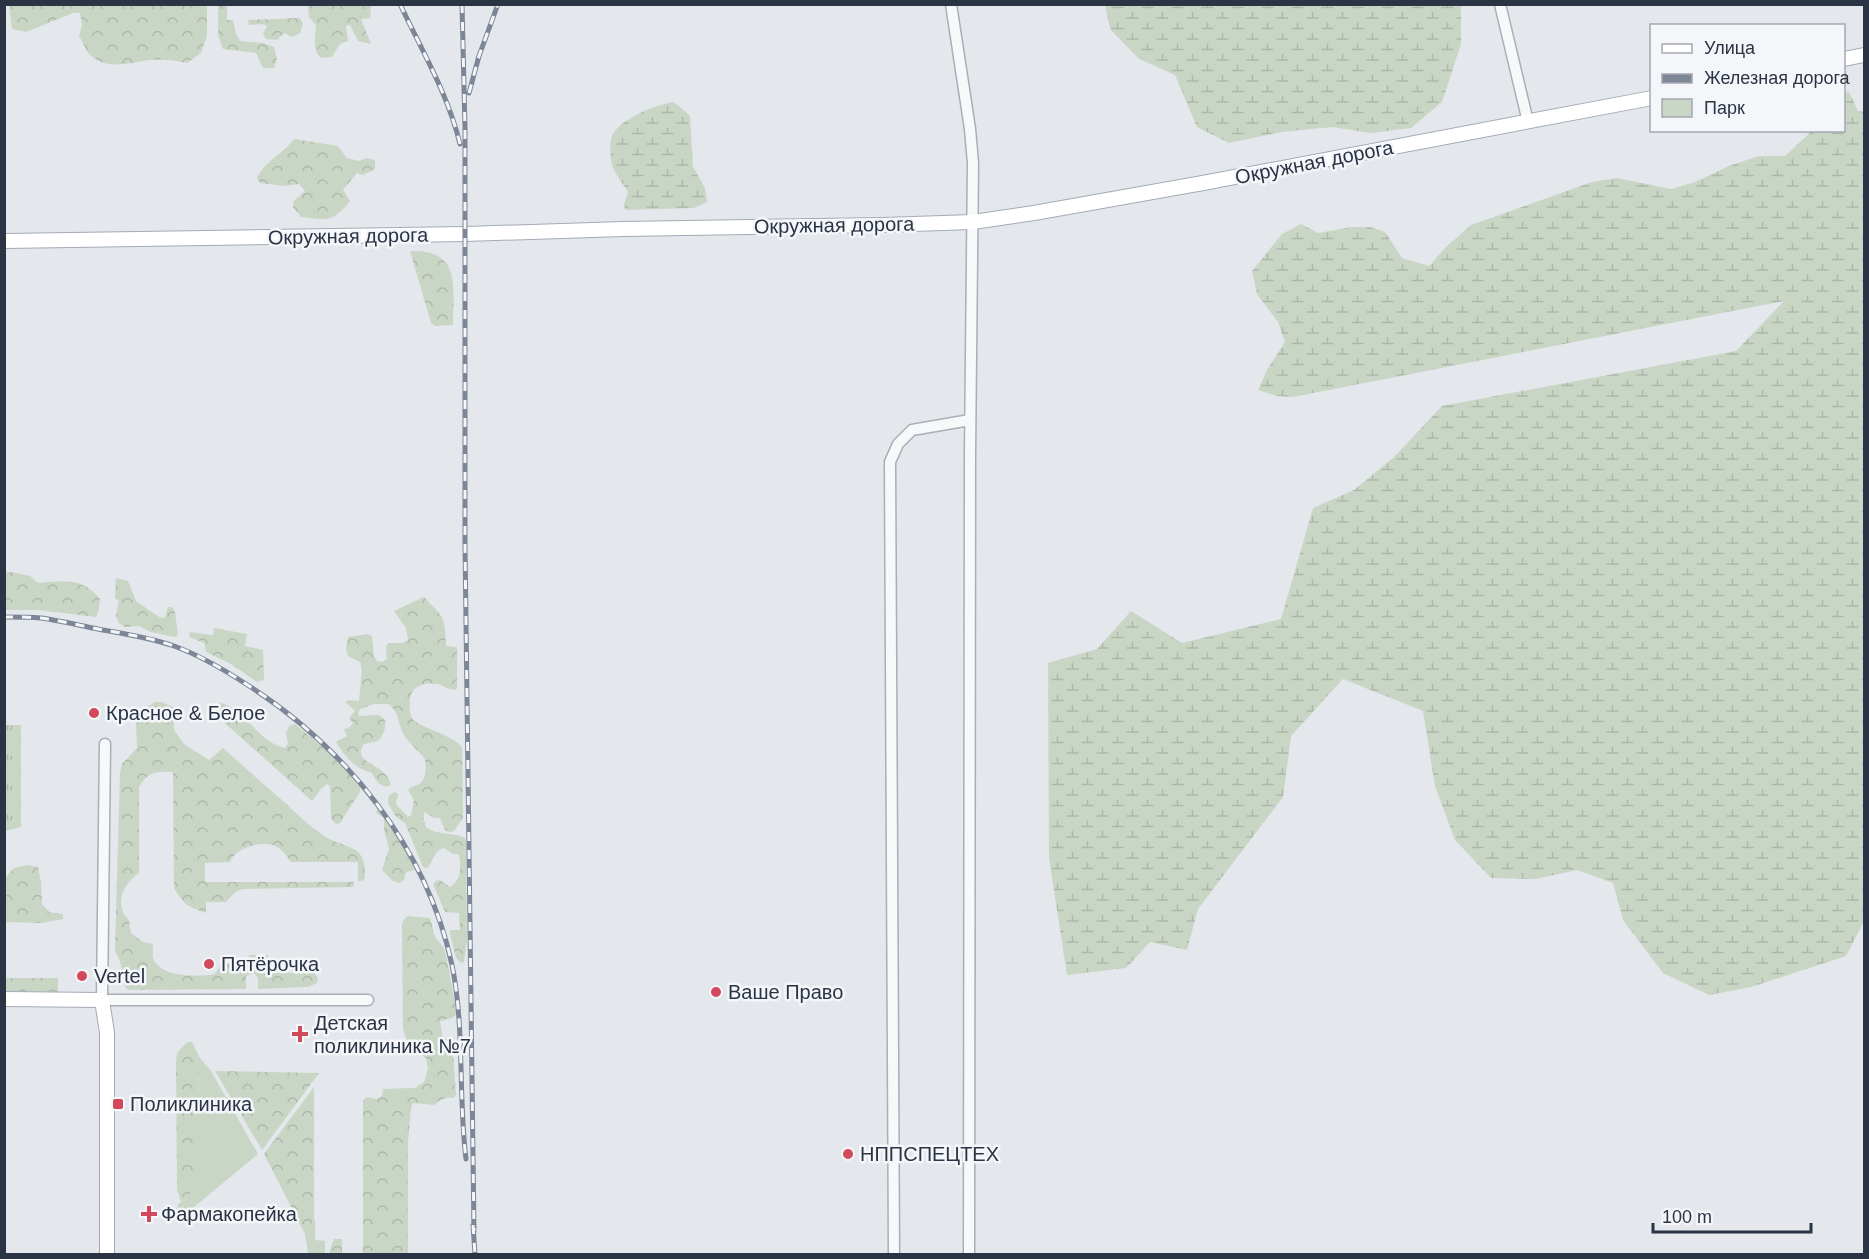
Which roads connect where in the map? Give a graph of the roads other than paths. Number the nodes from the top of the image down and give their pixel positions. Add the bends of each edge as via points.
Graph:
1 (951, 4) edge
2 (1500, 4) edge
3 (1864, 55) edge
4 (1845, 59) edge
5 (1650, 98) edge
6 (1528, 122) junction
7 (973, 222) junction
8 (4, 241) edge
9 (970, 420) junction
10 (105, 744) dead end
11 (4, 999) edge
12 (102, 1000) junction
13 (368, 1000) dead end
14 (107, 1254) edge
15 (894, 1254) edge
16 (969, 1254) edge

1 - 7 street via 970,129
2 - 6 street
3 - 4 main road
5 - 6 main road, Окружная дорога
6 - 7 main road, Окружная дорога
7 - 8 main road, Окружная дорога
7 - 9 street
9 - 15 street via 912,430 898,444 890,462
9 - 16 street
10 - 12 street
11 - 12 main road
12 - 13 street
12 - 14 main road via 107,1032

